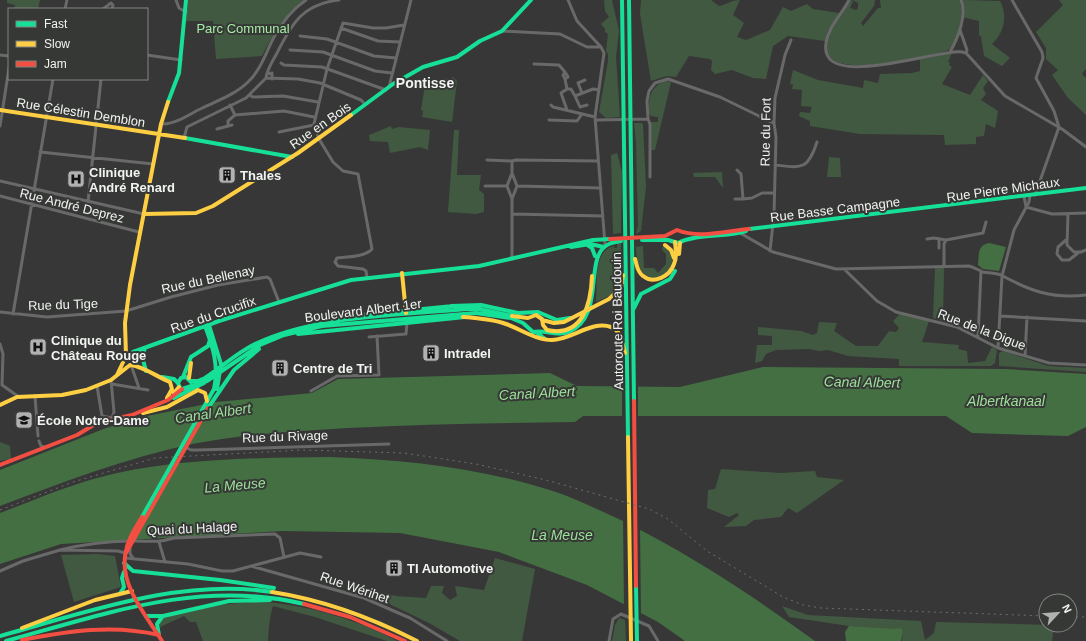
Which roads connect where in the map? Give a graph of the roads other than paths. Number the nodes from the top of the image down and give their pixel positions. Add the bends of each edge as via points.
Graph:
1 (176, 0) edge
2 (186, 0) edge
3 (306, 0) edge
4 (339, 0) edge
5 (411, 0) edge
6 (532, 0) edge
7 (568, 0) edge
8 (622, 0) edge
9 (629, 0) edge
10 (849, 0) edge
11 (961, 0) edge
12 (1012, 0) edge
13 (104, 8) edge
14 (112, 8) edge
15 (186, 12) junction
16 (404, 24) junction
17 (352, 25) junction
18 (506, 26) junction
19 (341, 28) junction
20 (960, 29) junction
21 (502, 30) junction
22 (509, 30) junction
23 (350, 32) junction
24 (300, 36) dead end
25 (791, 40) dead end
26 (336, 42) junction
27 (400, 42) junction
28 (601, 47) junction
29 (290, 50) dead end
30 (950, 52) junction
31 (966, 53) junction
32 (332, 54) junction
33 (148, 55) edge
34 (396, 58) junction
35 (559, 59) dead end
36 (181, 60) junction
37 (281, 62) dead end
38 (534, 64) dead end
39 (560, 65) junction
40 (327, 69) junction
41 (8, 73) edge
42 (392, 74) junction
43 (266, 77) junction
44 (272, 78) junction
45 (53, 80) edge
46 (101, 80) edge
47 (585, 80) dead end
48 (323, 84) junction
49 (393, 84) junction
50 (387, 88) junction
51 (567, 89) junction
52 (599, 90) junction
53 (582, 93) junction
54 (249, 96) junction
55 (575, 96) junction
56 (318, 102) junction
57 (365, 104) junction
58 (230, 105) junction
59 (587, 105) dead end
60 (551, 106) dead end
61 (1, 110) edge
62 (567, 110) junction
63 (582, 114) junction
64 (235, 115) junction
65 (47, 117) junction
66 (314, 117) junction
67 (596, 118) junction
68 (549, 120) dead end
69 (648, 120) junction
70 (774, 123) junction
71 (96, 124) junction
72 (161, 124) junction
73 (314, 125) junction
74 (0, 126) edge
75 (1059, 127) junction
76 (217, 129) dead end
77 (279, 132) dead end
78 (159, 134) junction
79 (184, 138) junction
80 (319, 138) junction
81 (817, 142) dead end
82 (1086, 147) edge
83 (40, 152) junction
84 (292, 157) junction
85 (93, 158) junction
86 (487, 160) dead end
87 (512, 161) junction
88 (598, 161) junction
89 (153, 164) junction
90 (775, 165) junction
91 (737, 170) dead end
92 (512, 173) junction
93 (650, 177) dead end
94 (0, 181) edge
95 (485, 186) dead end
96 (507, 186) junction
97 (518, 186) junction
98 (34, 188) junction
99 (601, 188) junction
100 (1086, 188) edge
101 (774, 193) junction
102 (1035, 194) junction
103 (1030, 195) junction
104 (0, 196) edge
105 (1024, 196) junction
106 (512, 199) junction
107 (735, 199) dead end
108 (743, 199) junction
109 (88, 202) junction
110 (31, 204) junction
111 (1026, 207) junction
112 (923, 209) joint
113 (1086, 213) edge
114 (144, 214) junction
115 (512, 214) junction
116 (1068, 214) junction
117 (603, 216) junction
118 (986, 222) dead end
119 (772, 227) junction
120 (750, 230) junction
121 (139, 232) junction
122 (672, 233) junction
123 (684, 233) junction
124 (740, 233) junction
125 (684, 239) junction
126 (927, 239) dead end
127 (939, 239) junction
128 (946, 240) junction
129 (1066, 240) junction
130 (651, 241) junction
131 (674, 242) junction
132 (680, 243) junction
133 (586, 244) junction
134 (604, 244) junction
135 (632, 247) junction
136 (939, 248) dead end
137 (1086, 250) edge
138 (770, 251) junction
139 (1078, 253) junction
140 (595, 256) junction
141 (512, 259) junction
142 (626, 263) junction
143 (674, 264) junction
144 (944, 266) junction
145 (844, 269) junction
146 (981, 271) junction
147 (402, 274) junction
148 (1002, 276) junction
149 (367, 277) junction
150 (595, 282) junction
151 (1086, 295) edge
152 (279, 302) junction
153 (452, 308) junction
154 (633, 309) junction
155 (406, 310) junction
156 (126, 311) junction
157 (0, 312) edge
158 (13, 314) junction
159 (490, 315) junction
160 (1000, 316) junction
161 (463, 317) junction
162 (1027, 317) junction
163 (528, 318) junction
164 (570, 318) junction
165 (1086, 321) edge
166 (336, 323) junction
167 (407, 323) junction
168 (543, 323) junction
169 (207, 325) junction
170 (526, 325) junction
171 (306, 326) junction
172 (538, 331) junction
173 (284, 336) junction
174 (378, 336) junction
175 (370, 337) dead end
176 (978, 337) junction
177 (210, 340) junction
178 (272, 340) junction
179 (546, 340) junction
180 (0, 344) edge
181 (125, 346) junction
182 (206, 347) junction
183 (145, 348) junction
184 (998, 348) junction
185 (216, 351) junction
186 (132, 352) junction
187 (196, 352) junction
188 (1025, 356) junction
189 (627, 357) junction
190 (126, 358) junction
191 (138, 358) junction
192 (132, 365) junction
193 (1086, 365) edge
194 (146, 372) junction
195 (118, 375) junction
196 (156, 376) junction
197 (164, 377) junction
198 (183, 377) junction
199 (190, 379) junction
200 (111, 382) junction
201 (206, 382) junction
202 (1, 386) edge
203 (97, 386) junction
204 (180, 386) junction
205 (190, 386) junction
206 (139, 388) junction
207 (148, 390) dead end
208 (311, 391) dead end
209 (215, 395) junction
210 (35, 396) junction
211 (20, 397) junction
212 (167, 399) junction
213 (207, 402) junction
214 (0, 405) edge
215 (131, 416) junction
216 (38, 436) dead end
217 (39, 441) dead end
218 (56, 443) junction
219 (388, 444) dead end
220 (184, 446) junction
221 (44, 447) junction
222 (25, 456) junction
223 (1, 465) edge
224 (159, 542) junction
225 (60, 550) junction
226 (126, 553) junction
227 (284, 557) junction
228 (321, 557) dead end
229 (134, 559) junction
230 (164, 562) junction
231 (124, 563) junction
232 (251, 566) junction
233 (0, 571) edge
234 (124, 572) junction
235 (134, 572) junction
236 (126, 577) junction
237 (132, 591) junction
238 (120, 592) junction
239 (295, 595) junction
240 (287, 600) junction
241 (148, 616) junction
242 (163, 616) junction
243 (631, 621) junction
244 (154, 626) junction
245 (147, 632) junction
246 (10, 634) junction
247 (159, 635) junction
248 (0, 636) edge
249 (6, 641) edge
250 (17, 641) edge
251 (162, 641) edge
252 (405, 641) edge
253 (417, 641) edge
254 (448, 641) edge
255 (609, 641) edge
256 (627, 641) edge
257 (631, 641) edge
258 (638, 641) edge
259 (658, 641) edge

1 - 15 street via 179,8
2 - 15 main road
3 - 72 street via 288,16 248,82 236,91 186,116 168,124
4 - 43 street via 314,6 297,19 288,31
5 - 16 street
6 - 18 main road, Rue en Bois
7 - 28 street via 577,21
8 - 142 main road, Autoroute Roi Baudouin
9 - 135 main road, Autoroute Roi Baudouin
10 - 30 street via 826,42 828,57 836,64 844,67 862,67
11 - 20 street
12 - 75 street via 1042,52 1043,58 1036,79 1054,111
13 - 14 street via 111,3
15 - 36 main road
16 - 17 street via 386,28
16 - 27 street
17 - 19 street via 345,22
17 - 23 street
18 - 21 main road, Rue en Bois
18 - 22 street
19 - 23 street
19 - 26 street
20 - 30 street
20 - 31 street
21 - 22 street
21 - 49 main road, Rue en Bois via 480,41 458,57 423,67
22 - 28 street via 560,34 587,47
23 - 27 street via 378,41
24 - 26 street
25 - 70 street, Rue du Fort via 776,90
26 - 32 street
26 - 34 street via 374,56
27 - 34 street
28 - 52 street via 604,57
29 - 32 street
30 - 31 street
31 - 75 street via 1004,96
32 - 40 street
32 - 42 street via 375,71
33 - 36 street
34 - 42 street
35 - 39 street
36 - 72 main road
37 - 40 street via 284,65
38 - 39 street
39 - 51 street via 565,72 563,75
40 - 48 street
40 - 50 street
41 - 61 street
42 - 49 street
42 - 50 street
43 - 44 street
43 - 44 street via 269,72 272,73
43 - 54 street
44 - 48 street via 298,79
45 - 65 street
46 - 71 street
47 - 53 street via 578,83
48 - 56 street
48 - 57 street via 362,100
49 - 50 main road, Rue en Bois
50 - 57 main road, Rue en Bois
51 - 55 street via 571,89
51 - 62 street via 561,93
52 - 53 street via 593,89
52 - 67 street
53 - 55 street
54 - 56 street via 295,97
54 - 58 street
55 - 59 street via 580,107
56 - 66 street
57 - 80 main road, Rue en Bois
58 - 64 street
58 - 79 street via 186,127
60 - 62 street
61 - 65 main road, Rue Célestin Demblon
61 - 74 street
62 - 63 street
63 - 67 street
63 - 68 street via 577,120
64 - 66 street via 284,111
64 - 76 street via 228,122 230,125
65 - 71 main road, Rue Célestin Demblon
65 - 83 street
66 - 73 street
67 - 69 street
67 - 88 street
69 - 70 street via 649,91 654,83 668,79 720,97
69 - 93 street
70 - 90 street, Rue du Fort
71 - 78 main road, Rue Célestin Demblon
71 - 85 street
72 - 78 main road
73 - 77 street
73 - 80 street
75 - 82 street
75 - 102 street
78 - 79 main road, Rue Célestin Demblon
78 - 89 main road
79 - 84 main road, Rue Célestin Demblon
80 - 84 main road, Rue en Bois
80 - 149 street via 333,162 343,171 358,174 372,244 369,252 337,258 336,262 338,266 363,269
81 - 90 street via 811,160 806,163 795,167
83 - 85 street
83 - 98 street
84 - 114 main road, Rue en Bois via 204,211
85 - 89 street
85 - 109 street
86 - 87 street
87 - 88 street
87 - 92 street
88 - 99 street
89 - 114 main road
90 - 101 street, Rue du Fort
91 - 108 street via 741,174
92 - 96 street
92 - 97 street
94 - 98 street
95 - 96 street
96 - 106 street
97 - 99 street
97 - 106 street
98 - 109 street
98 - 110 street
99 - 117 street
100 - 102 main road, Rue Pierre Michaux
101 - 108 street via 762,193
101 - 119 street, Rue du Fort
102 - 103 main road, Rue Pierre Michaux
103 - 105 main road, Rue Pierre Michaux
103 - 111 street
104 - 110 street, Rue André Deprez
105 - 111 street
105 - 112 main road, Rue Pierre Michaux
106 - 115 street
107 - 108 street
109 - 114 street
110 - 121 street, Rue André Deprez
110 - 158 street
111 - 116 street via 1052,214
111 - 148 street via 1014,230
112 - 119 main road, Rue Basse Campagne
113 - 116 street
114 - 121 main road
115 - 117 street
115 - 141 street
116 - 129 street
117 - 134 street
118 - 128 street via 983,233
119 - 120 main road, Rue Basse Campagne
119 - 138 street, Rue du Fort
120 - 123 main road, Rue Basse Campagne
120 - 124 main road, Rue Basse Campagne
121 - 156 main road
122 - 123 main road, Rue Basse Campagne via 679,230
122 - 131 main road
122 - 134 main road, Rue Basse Campagne via 665,236 620,238
123 - 125 main road
124 - 125 main road, Rue Basse Campagne
124 - 138 street
125 - 132 main road
126 - 127 street
127 - 128 street
127 - 136 street
128 - 144 street
129 - 139 street via 1069,249
129 - 139 street via 1058,247 1058,254 1062,260 1070,260
130 - 131 main road
130 - 134 main road via 618,241
130 - 143 main road via 665,245 672,252
130 - 150 main road via 619,242 608,246 599,259
131 - 132 main road
131 - 143 main road
132 - 154 main road via 678,265 674,274 643,292
133 - 134 main road
133 - 140 main road via 592,248
133 - 141 main road
134 - 140 main road
134 - 141 main road
134 - 150 main road, Boulevard Albert 1er via 597,258
135 - 143 main road via 637,267 648,279 664,278 671,272
135 - 154 main road, Autoroute Roi Baudouin
137 - 139 street
138 - 145 street via 814,264
140 - 168 main road via 590,300 583,317 575,325 562,331 549,330
141 - 147 main road, Rue du Crucifix via 479,266
142 - 164 main road via 623,266 621,288 615,295
142 - 189 main road, Autoroute Roi Baudouin
144 - 145 street
144 - 146 street via 968,266
145 - 176 street, Rue de la Digue via 877,301 896,312 957,327
146 - 148 street
146 - 176 street
147 - 149 main road, Rue du Crucifix
147 - 155 main road
148 - 151 street via 1036,292 1067,296
148 - 160 street
149 - 152 main road, Rue du Crucifix
150 - 172 main road, Boulevard Albert 1er via 592,306 580,324 560,334
152 - 156 street, Rue du Bellenay via 267,277 218,285
152 - 169 main road, Rue du Crucifix
153 - 155 main road
153 - 163 main road via 479,309
153 - 164 main road via 481,305 518,313 538,312 557,320
153 - 166 main road, Boulevard Albert 1er
154 - 258 main road, Autoroute Roi Baudouin
155 - 167 main road
155 - 171 main road via 334,318
156 - 158 street, Rue du Tige via 47,317
156 - 181 main road
157 - 158 street, Rue du Tige
159 - 161 main road
159 - 166 main road, Boulevard Albert 1er via 457,314
159 - 170 main road, Boulevard Albert 1er
160 - 162 street
160 - 184 street
161 - 167 main road
161 - 179 main road via 494,320
162 - 165 street
162 - 188 street
163 - 168 main road via 536,315
163 - 170 main road
164 - 168 main road via 557,323
166 - 171 main road, Boulevard Albert 1er
166 - 173 main road, Boulevard Albert 1er
167 - 173 main road
167 - 174 street via 406,334
168 - 172 main road
169 - 177 main road
169 - 183 main road, Rue du Crucifix
169 - 185 main road
170 - 172 main road, Boulevard Albert 1er via 529,330
171 - 199 main road, Boulevard Albert 1er via 263,340 205,378 198,381
172 - 179 main road
173 - 178 main road, Boulevard Albert 1er
174 - 175 street
174 - 208 street via 379,375 337,376
176 - 184 street, Rue de la Digue
177 - 182 main road
177 - 185 main road
178 - 201 main road, Boulevard Albert 1er
178 - 209 main road via 252,354 229,376
179 - 189 main road via 564,339 596,327 608,326 614,328 621,336
180 - 202 street via 3,354
181 - 186 main road
181 - 190 main road
182 - 185 main road
182 - 187 main road
183 - 186 main road, Rue du Crucifix
183 - 191 main road
183 - 194 main road via 142,356
184 - 188 street, Rue de la Digue
185 - 209 main road via 220,377
185 - 213 main road via 214,390
186 - 190 main road, Rue du Crucifix
186 - 191 main road
187 - 198 main road via 191,356
187 - 199 main road via 192,360
188 - 193 street, Rue de la Digue via 1048,363
189 - 243 main road, Autoroute Roi Baudouin
190 - 192 main road
190 - 195 main road
191 - 192 main road
191 - 194 main road
192 - 194 main road
192 - 195 main road
192 - 206 street
194 - 196 main road
195 - 200 main road
196 - 197 main road
196 - 212 main road via 171,384 171,392
197 - 198 main road
197 - 204 main road via 174,379
198 - 199 main road, Boulevard Albert 1er
198 - 204 main road, Boulevard Albert 1er
199 - 205 main road
200 - 203 main road
200 - 203 street via 114,416 109,418 102,417
200 - 206 street
201 - 205 main road, Boulevard Albert 1er
201 - 212 main road
202 - 211 street
203 - 210 main road via 68,395
204 - 205 main road, Boulevard Albert 1er
204 - 212 main road, Boulevard Albert 1er
206 - 207 street
209 - 220 main road
210 - 211 main road
210 - 216 street
211 - 214 main road
212 - 215 main road, Boulevard Albert 1er
213 - 215 main road via 205,392 198,390 167,407
213 - 220 main road
215 - 218 main road, Boulevard Albert 1er via 97,423
217 - 221 street
218 - 221 main road, Boulevard Albert 1er
218 - 222 main road, Boulevard Albert 1er
219 - 220 street, Rue du Rivage via 193,450
220 - 226 main road
220 - 226 main road via 131,536
221 - 222 main road, Boulevard Albert 1er
222 - 223 main road, Boulevard Albert 1er
224 - 225 street, Quai du Halage via 122,541
224 - 227 street, Quai du Halage via 174,538 275,534 280,538
224 - 230 street
225 - 226 street, Rue Wérihet
225 - 233 street
226 - 229 street, Rue Wérihet
226 - 229 street
226 - 231 main road
227 - 228 street, Rue Wérihet via 300,553
227 - 232 street, Rue Wérihet
229 - 230 street, Rue Wérihet
230 - 232 street, Rue Wérihet via 222,571
231 - 234 main road
231 - 235 main road
232 - 254 street, Rue Wérihet via 364,598 410,618
234 - 236 main road
234 - 238 main road via 124,588
235 - 236 main road
235 - 239 main road via 249,584 284,590
236 - 237 main road
237 - 238 main road
237 - 241 main road
238 - 246 main road
239 - 246 main road via 257,590 185,591 129,602
239 - 253 main road via 328,602 360,613
240 - 242 main road via 229,601
240 - 249 main road via 250,595 177,598
240 - 252 main road via 349,616
241 - 242 main road
241 - 244 main road
242 - 247 main road via 157,622
243 - 256 main road
243 - 257 main road, Autoroute Roi Baudouin
244 - 245 main road
244 - 247 main road
245 - 247 main road
245 - 250 main road via 78,631
246 - 248 main road
247 - 251 main road
255 - 259 street via 614,618 621,614 649,626

